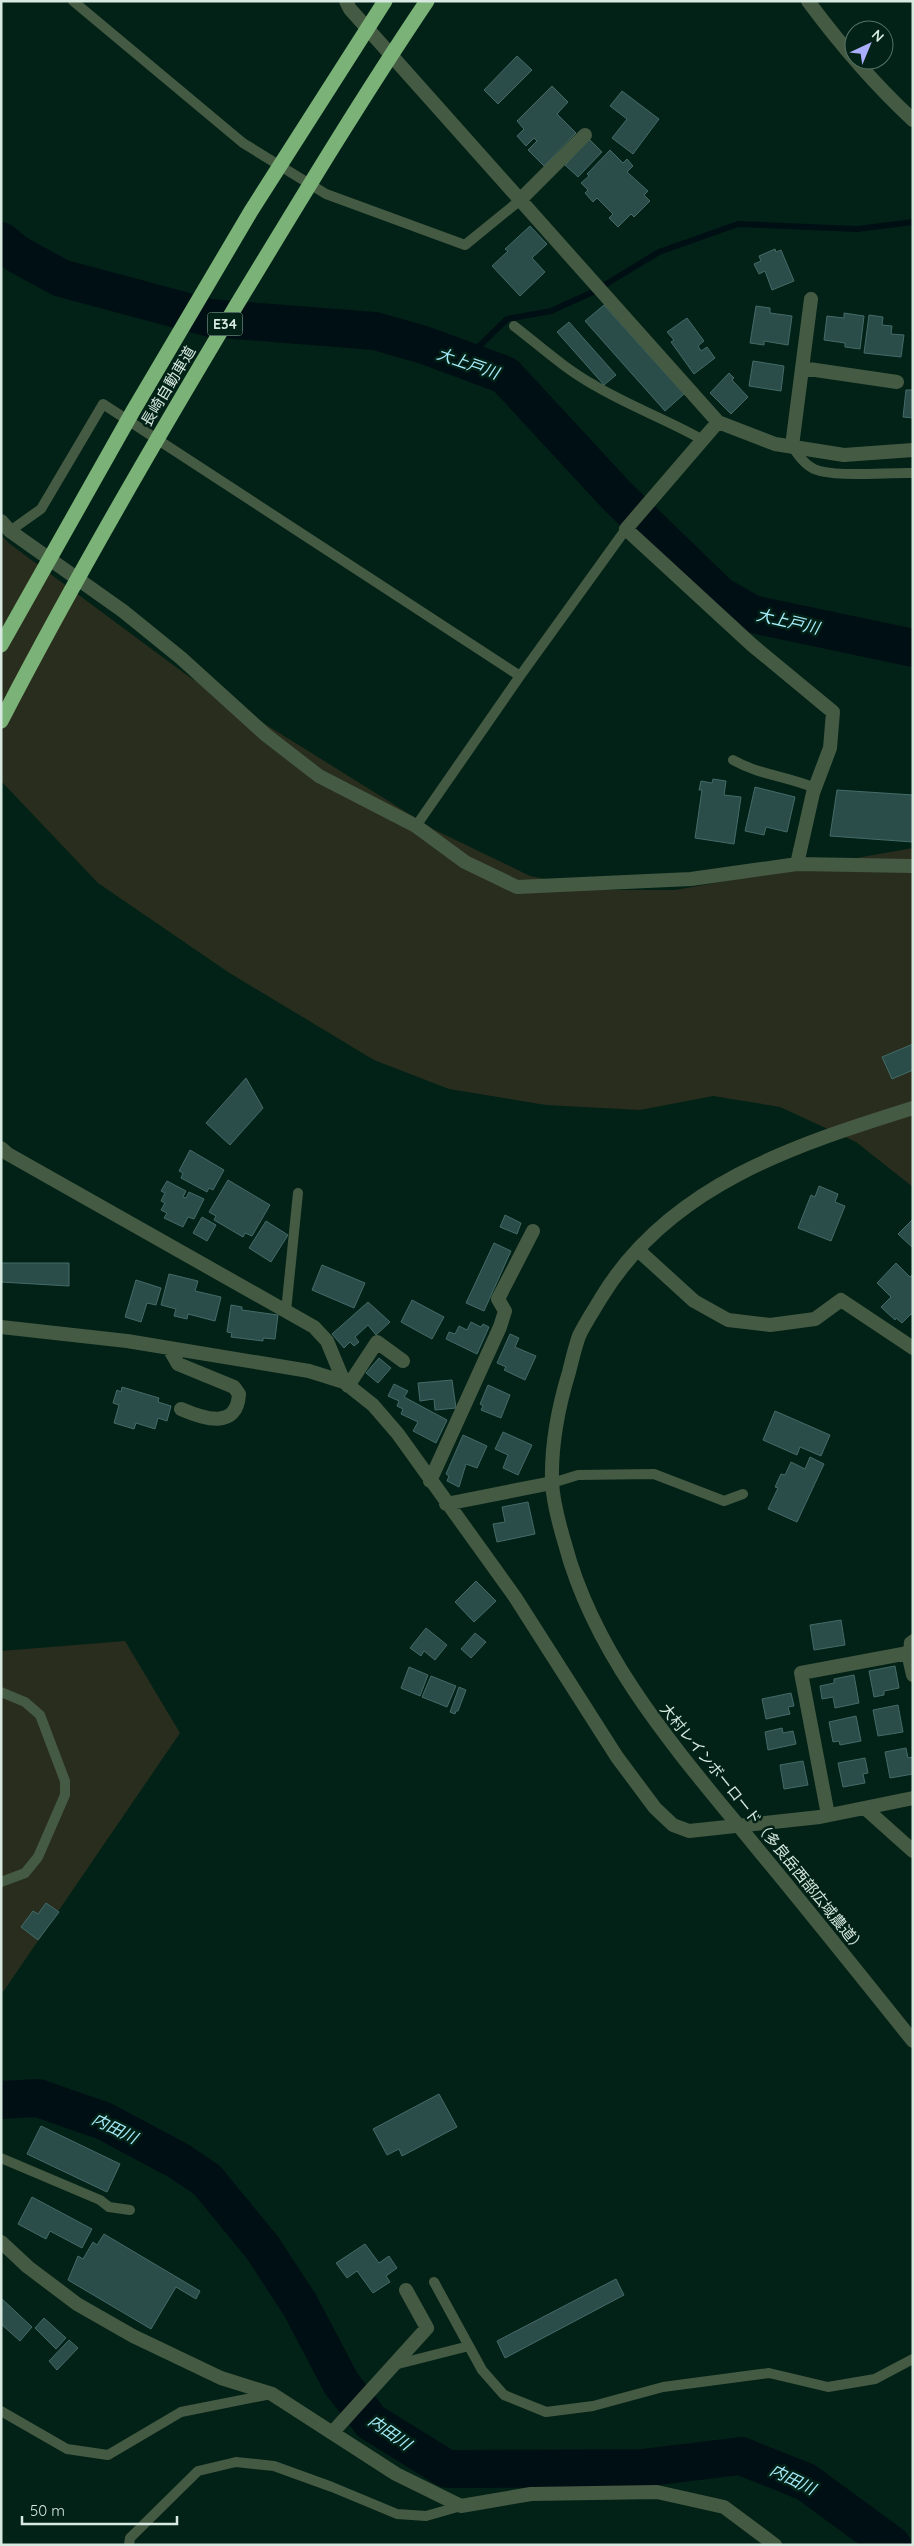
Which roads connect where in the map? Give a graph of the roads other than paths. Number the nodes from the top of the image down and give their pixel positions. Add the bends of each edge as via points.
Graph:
1 (73, 1) edge
2 (385, 1) edge
3 (427, 1) edge
4 (808, 1) edge
5 (350, 4) edge
6 (913, 120) edge
7 (585, 135) dead end
8 (519, 201) junction
9 (812, 299) dead end
10 (514, 326) dead end
11 (802, 368) junction
12 (897, 382) dead end
13 (718, 422) junction
14 (703, 440) junction
15 (792, 446) junction
16 (913, 450) edge
17 (913, 473) edge
18 (6, 526) edge
19 (626, 528) junction
20 (1, 645) edge
21 (520, 676) junction
22 (1, 721) edge
23 (733, 760) dead end
24 (815, 788) junction
25 (416, 826) junction
26 (797, 864) junction
27 (913, 866) edge
28 (913, 1108) edge
29 (1, 1148) edge
30 (298, 1193) dead end
31 (533, 1231) dead end
32 (638, 1250) junction
33 (286, 1311) junction
34 (1, 1327) edge
35 (169, 1348) junction
36 (913, 1348) edge
37 (403, 1361) dead end
38 (346, 1384) junction
39 (181, 1409) dead end
40 (430, 1481) junction
41 (552, 1483) junction
42 (743, 1494) dead end
43 (446, 1504) junction
44 (913, 1638) edge
45 (908, 1653) junction
46 (913, 1675) edge
47 (1, 1692) edge
48 (913, 1798) edge
49 (866, 1809) junction
50 (824, 1816) junction
51 (913, 1851) edge
52 (1, 1882) edge
53 (908, 2030) edge
54 (913, 2042) edge
55 (1, 2158) edge
56 (130, 2210) dead end
57 (1, 2242) edge
58 (434, 2282) dead end
59 (406, 2290) dead end
60 (469, 2346) junction
61 (913, 2359) edge
62 (394, 2365) junction
63 (272, 2394) junction
64 (1, 2411) edge
65 (332, 2433) junction
66 (461, 2506) junction
67 (129, 2545) edge
68 (775, 2545) edge

1 - 8 lane via 243,143 326,194 465,245
2 - 20 highway, 長崎自動車道 / E34 via 252,211 133,411
3 - 22 highway, 長崎自動車道 / E34 via 282,229 163,428
4 - 6 street via 876,85
5 - 8 street
7 - 8 street
8 - 13 street
9 - 11 street
10 - 14 lane via 594,386
11 - 12 street
11 - 15 street
13 - 14 street
13 - 15 street via 775,444
14 - 19 street
15 - 16 street via 844,455
15 - 17 lane via 805,463 815,469 842,473
18 - 21 lane via 40,509 103,404
18 - 25 street via 123,611 319,776
19 - 21 lane
19 - 24 street via 752,645 833,712 830,748
21 - 25 lane
23 - 24 lane via 751,770
24 - 26 street
25 - 26 street via 465,862 517,887 691,879
26 - 27 street
28 - 32 street, 大村レインボーロード（多良岳西部広域農道） via 822,1137 751,1166 677,1213
29 - 33 street
30 - 33 lane
31 - 40 street via 498,1299 505,1311 500,1327
32 - 36 street via 694,1301 728,1320 770,1324 815,1319 841,1300
32 - 41 street, 大村レインボーロード（多良岳西部広域農道） via 612,1280 580,1334 557,1411
33 - 38 street via 314,1327 327,1341
34 - 35 street
35 - 38 street via 309,1371
35 - 39 street via 178,1364 234,1387 239,1394 233,1412 225,1418 209,1419
37 - 38 street via 377,1342
38 - 40 street via 379,1412
40 - 43 street
41 - 42 lane via 578,1475 654,1474 724,1501
41 - 43 street
41 - 53 street, 大村レインボーロード（多良岳西部広域農道） via 570,1563 593,1621 629,1682 670,1742
43 - 50 street via 515,1597 617,1757 673,1825 696,1831
44 - 45 lane via 909,1642
45 - 46 street
45 - 50 street via 801,1673
47 - 52 lane via 25,1702 40,1715 65,1781 65,1795 38,1857 25,1873
48 - 49 street
49 - 50 street
49 - 51 street
53 - 54 street, 大村レインボーロード（多良岳西部広域農道）
55 - 56 lane via 100,2200 108,2207
57 - 63 street via 77,2304 132,2336 221,2378
58 - 60 lane
59 - 62 street via 427,2328
60 - 61 lane via 482,2370 504,2394 546,2412 593,2406 663,2387 770,2373 828,2387 875,2378
60 - 62 lane
62 - 65 street
63 - 64 lane via 181,2412 108,2455 67,2449
63 - 65 street
65 - 66 street via 396,2474
66 - 67 lane via 426,2516 397,2514 274,2466 236,2462 198,2471 130,2538
66 - 68 street via 531,2494 658,2492 724,2507

